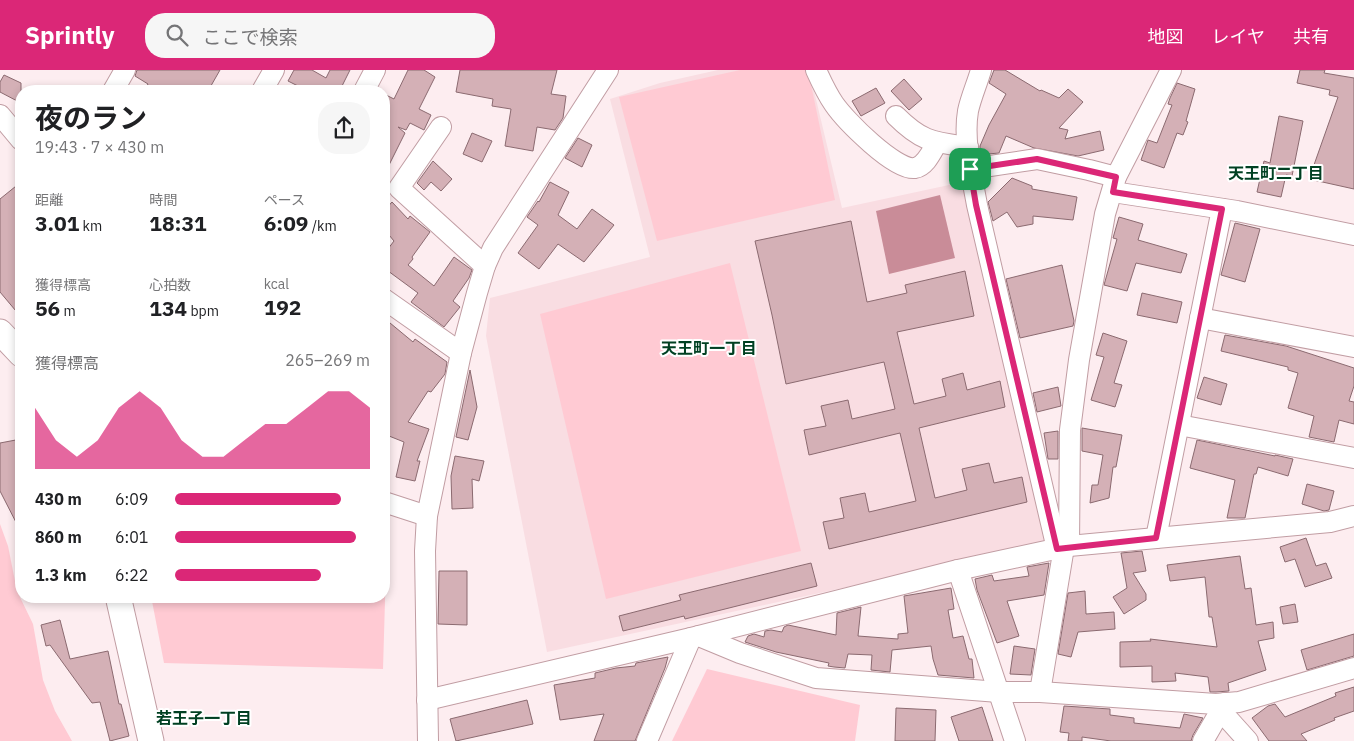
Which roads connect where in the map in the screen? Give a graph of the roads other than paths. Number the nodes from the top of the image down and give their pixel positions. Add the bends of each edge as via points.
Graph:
1 (125, 70) edge
2 (274, 70) edge
3 (375, 70) edge
4 (608, 70) edge
5 (816, 70) edge
6 (980, 70) edge
7 (1171, 70) edge
8 (116, 85) edge
9 (265, 85) edge
10 (367, 85) edge
11 (0, 115) edge
12 (896, 116) dead end
13 (441, 127) dead end
14 (15, 133) edge
15 (937, 143) junction
16 (968, 147) junction
17 (970, 169) junction
18 (1114, 184) junction
19 (1222, 209) junction
20 (1354, 235) edge
21 (485, 266) junction
22 (390, 303) edge
23 (1200, 318) junction
24 (0, 332) edge
25 (1354, 347) edge
26 (15, 348) edge
27 (461, 353) junction
28 (1179, 425) junction
29 (1354, 458) edge
30 (390, 504) edge
31 (427, 516) junction
32 (1354, 516) edge
33 (1156, 538) junction
34 (1064, 547) junction
35 (958, 570) junction
36 (120, 603) edge
37 (695, 637) junction
38 (1354, 668) edge
39 (999, 692) junction
40 (1040, 692) junction
41 (427, 700) junction
42 (1223, 707) junction
43 (151, 741) edge
44 (428, 741) edge
45 (647, 741) edge
46 (1015, 741) edge
47 (1203, 741) edge
48 (1248, 741) edge

1 - 8 street
2 - 9 street
3 - 10 street
4 - 21 street via 498,240
5 - 15 street via 835,106 869,142 896,163 914,168 923,165
6 - 16 street via 968,113
7 - 18 street
11 - 14 street
12 - 15 street via 911,131
13 - 21 street via 399,188
15 - 16 street
16 - 17 street
17 - 18 street via 1037,159
17 - 34 street via 976,205
18 - 19 street
18 - 34 street via 1105,214 1079,360 1070,430
19 - 20 street
19 - 23 street
21 - 27 street
22 - 27 street
23 - 25 street
23 - 28 street
24 - 26 street
27 - 31 street
28 - 29 street
28 - 33 street
30 - 31 street
31 - 41 street
32 - 33 street via 1330,522
33 - 34 street
34 - 35 street
34 - 40 street
35 - 37 street
35 - 39 street
36 - 43 street
37 - 39 street via 816,678
37 - 41 street
37 - 45 street
38 - 42 street
39 - 40 street
39 - 46 street
40 - 42 street
41 - 44 street
42 - 47 street
42 - 48 street

